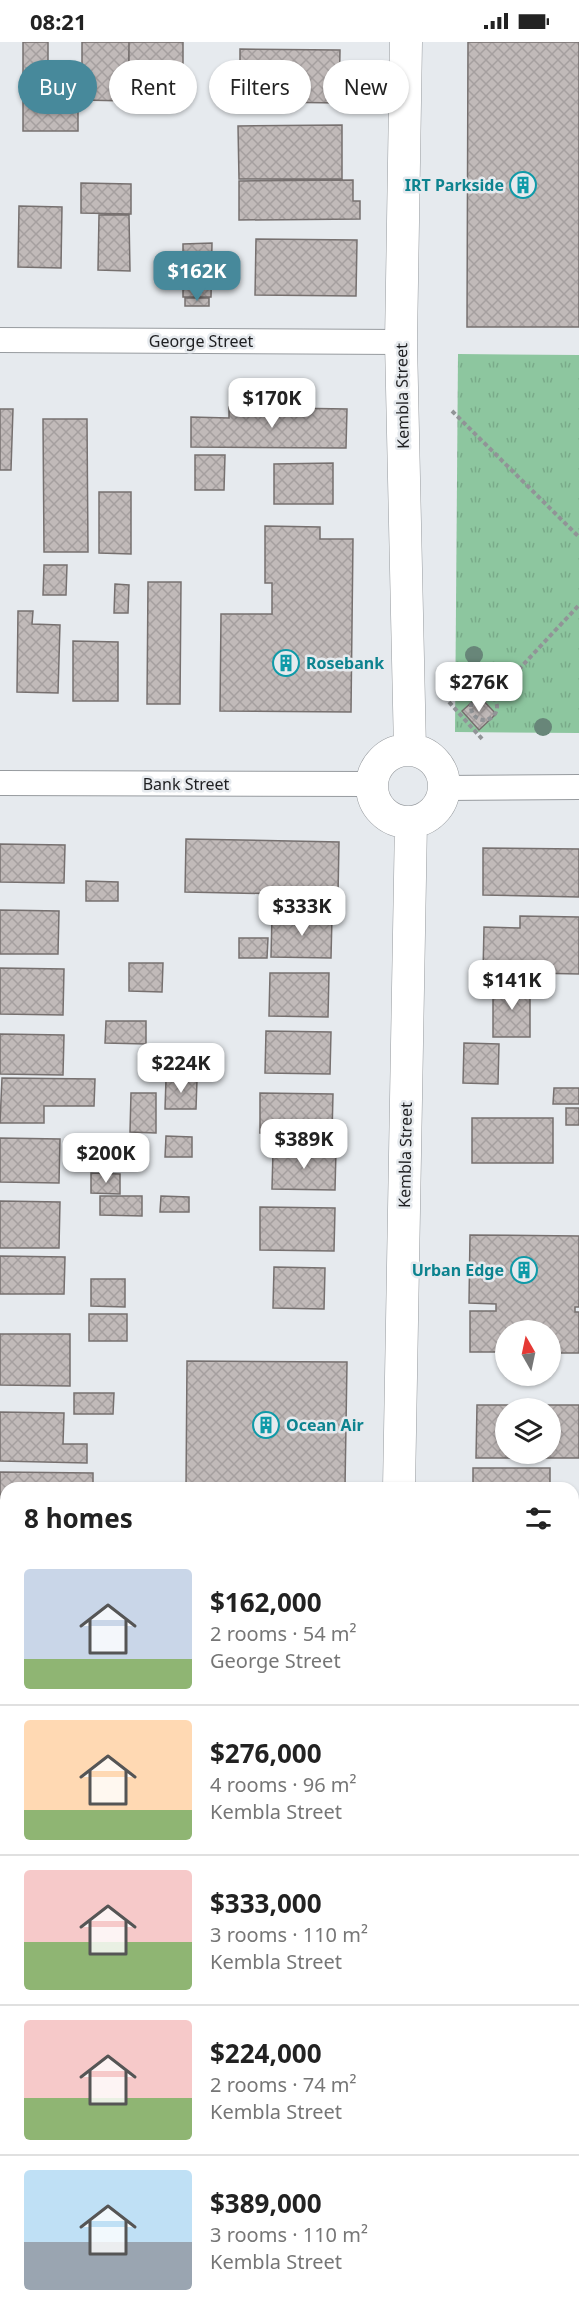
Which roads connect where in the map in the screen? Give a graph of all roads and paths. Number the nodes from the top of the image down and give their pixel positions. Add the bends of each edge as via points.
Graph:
1 (406, 42) edge
2 (0, 340) edge
3 (401, 342) junction
4 (452, 411) dead end
5 (579, 537) edge
6 (579, 605) edge
7 (493, 697) junction
8 (449, 702) dead end
9 (475, 716) junction
10 (467, 722) junction
11 (483, 740) dead end
12 (410, 750) junction
13 (0, 783) edge
14 (372, 784) junction
15 (579, 787) edge
16 (444, 788) junction
17 (411, 822) junction
18 (399, 1482) edge

1 - 3 street, Kembla Street
2 - 3 street, George Street
3 - 12 street, Kembla Street
4 - 5 path
6 - 7 path
7 - 9 path via 493,716
7 - 9 path via 484,693 474,698 471,711
8 - 10 path
9 - 10 path
10 - 11 path
12 - 14 street via 388,756 380,763
12 - 16 street via 421,752 438,766
13 - 14 street, Bank Street
14 - 17 street via 376,804 383,812
15 - 16 street
16 - 17 street via 430,814
17 - 18 street, Kembla Street

